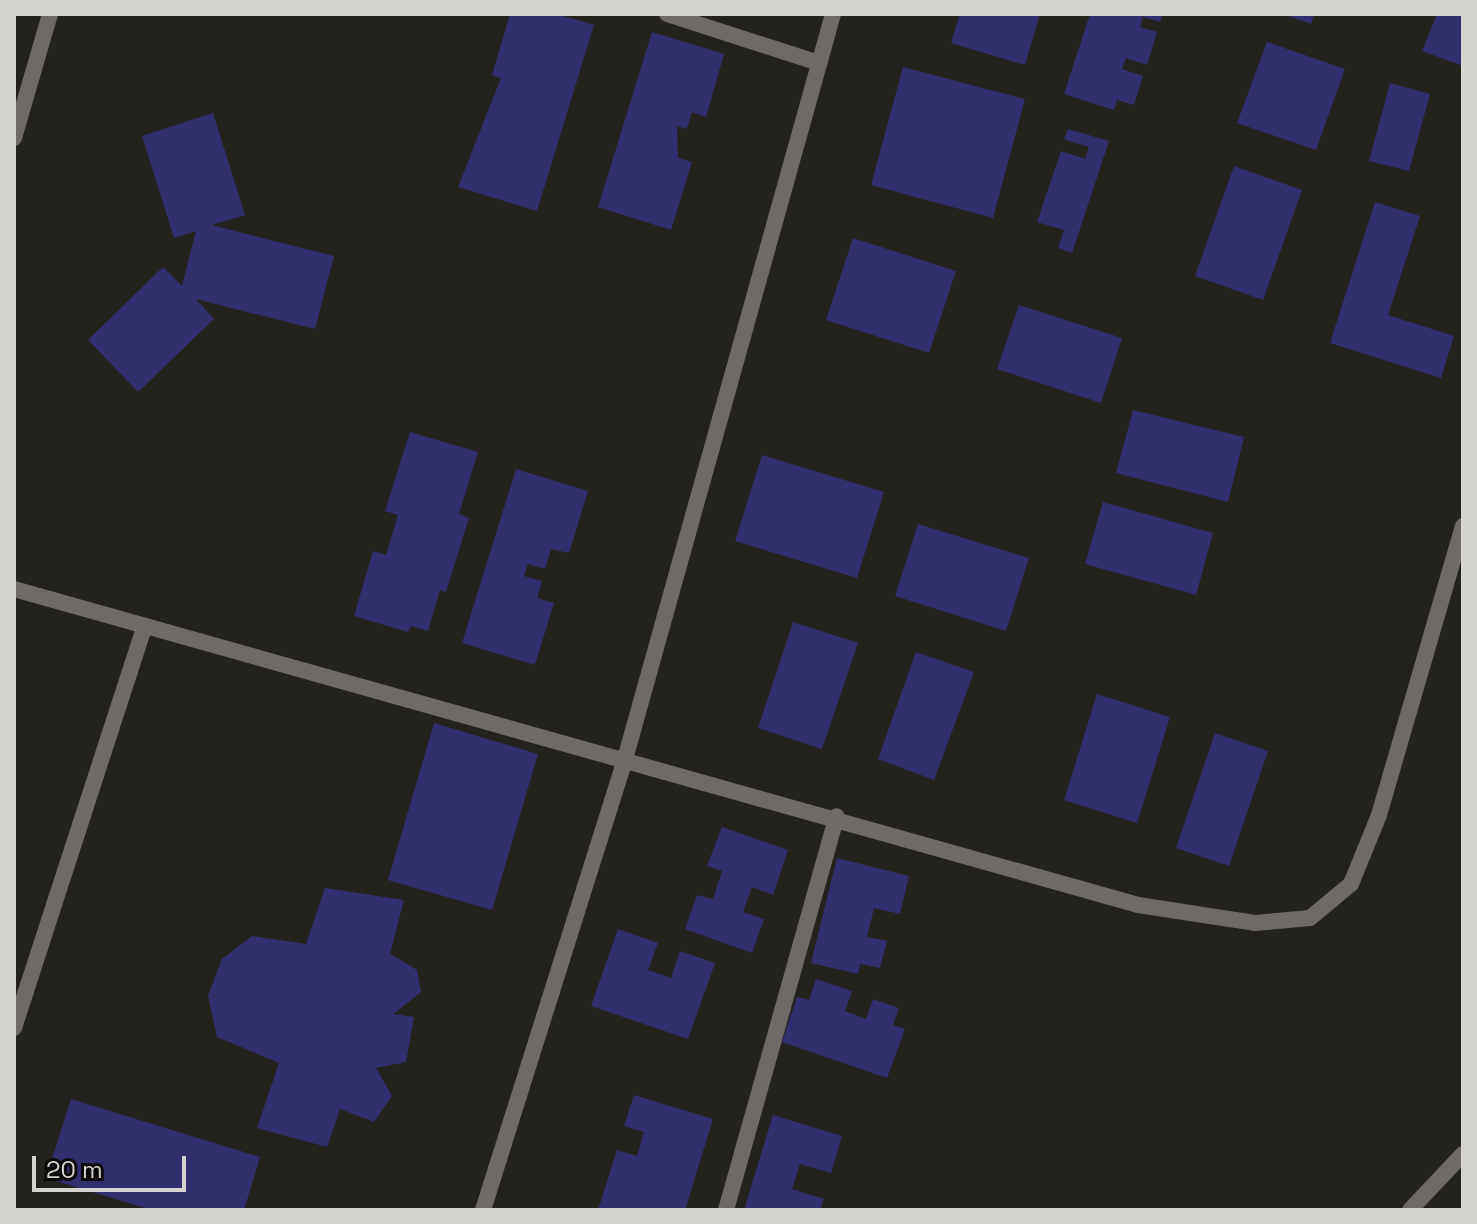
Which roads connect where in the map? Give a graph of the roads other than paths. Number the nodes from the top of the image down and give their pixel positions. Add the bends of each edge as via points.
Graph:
1 (50, 14) edge
2 (667, 14) edge
3 (833, 14) edge
4 (819, 63) junction
5 (14, 138) edge
6 (1463, 526) edge
7 (14, 589) edge
8 (145, 626) junction
9 (625, 759) junction
10 (837, 816) junction
11 (14, 1028) edge
12 (1463, 1154) edge
13 (483, 1210) edge
14 (726, 1210) edge
15 (1410, 1210) edge

1 - 5 street
2 - 4 street
3 - 4 street
4 - 9 street
6 - 10 street via 1379,815 1351,884 1310,918 1255,923 1138,905
7 - 8 street
8 - 9 street
8 - 11 street
9 - 10 street
9 - 13 street
10 - 14 street
12 - 15 street

